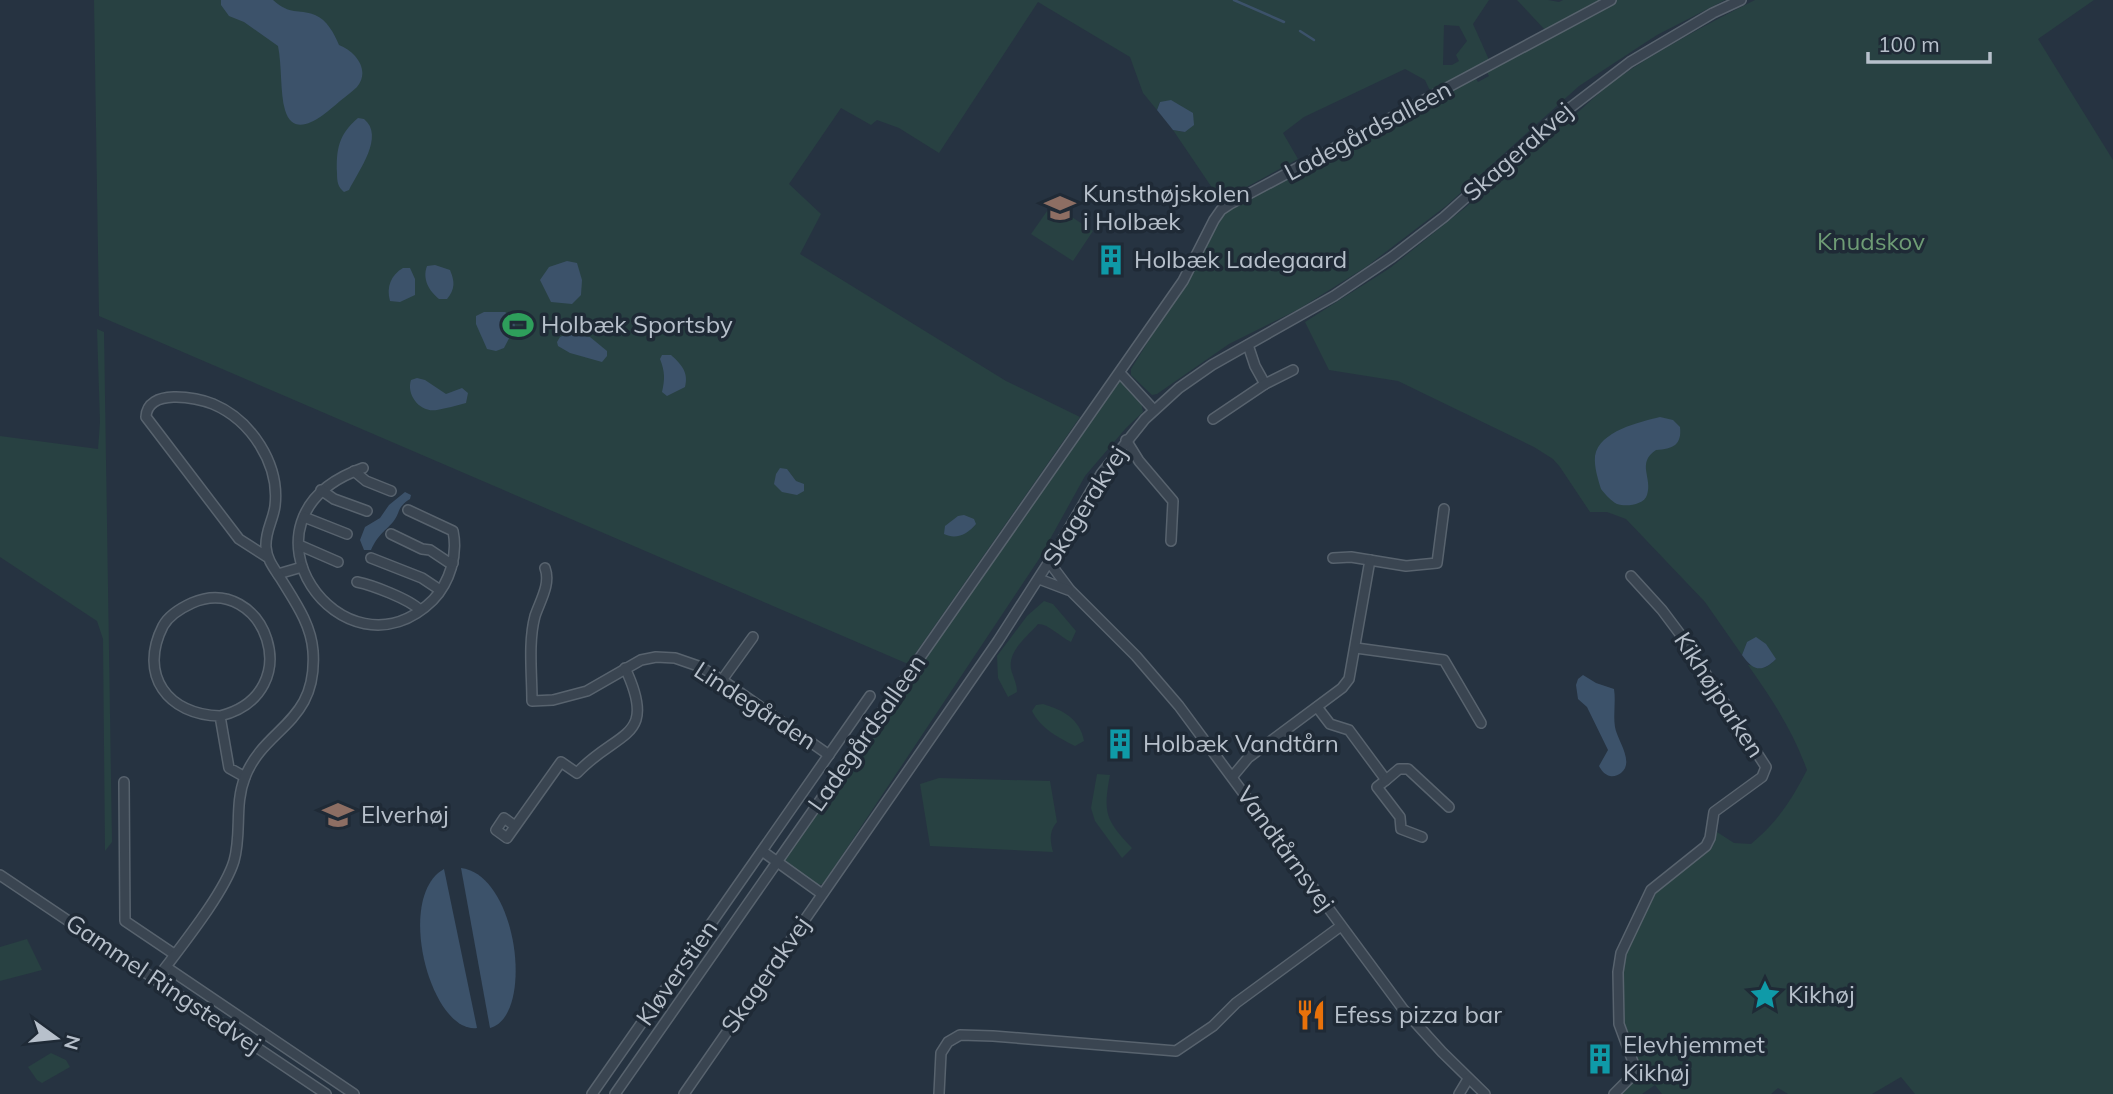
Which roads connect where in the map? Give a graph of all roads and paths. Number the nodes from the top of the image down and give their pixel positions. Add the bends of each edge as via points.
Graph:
1 (1611, 0) edge
2 (1741, 0) edge
3 (1243, 347) junction
4 (1293, 370) dead end
5 (1120, 373) junction
6 (1265, 384) junction
7 (1154, 410) junction
8 (1213, 419) dead end
9 (1126, 440) junction
10 (1117, 452) junction
11 (1139, 461) junction
12 (321, 490) junction
13 (391, 491) dead end
14 (1444, 509) dead end
15 (408, 510) dead end
16 (367, 511) dead end
17 (304, 517) junction
18 (266, 534) junction
19 (347, 534) dead end
20 (391, 534) dead end
21 (1171, 541) dead end
22 (299, 545) junction
23 (249, 547) junction
24 (267, 557) junction
25 (371, 558) dead end
26 (1333, 558) dead end
27 (1370, 560) junction
28 (338, 562) dead end
29 (1049, 562) junction
30 (453, 563) junction
31 (302, 566) junction
32 (545, 568) dead end
33 (278, 574) junction
34 (1631, 576) dead end
35 (1039, 579) junction
36 (357, 582) dead end
37 (440, 590) junction
38 (1070, 590) junction
39 (419, 610) junction
40 (753, 637) dead end
41 (1356, 648) junction
42 (625, 668) junction
43 (722, 680) junction
44 (870, 696) dead end
45 (1317, 707) junction
46 (220, 716) junction
47 (1481, 723) dead end
48 (829, 755) junction
49 (1230, 772) junction
50 (245, 777) junction
51 (1386, 780) junction
52 (124, 782) dead end
53 (1449, 807) dead end
54 (515, 826) dead end
55 (1422, 837) dead end
56 (761, 852) junction
57 (778, 862) junction
58 (0, 875) edge
59 (822, 894) junction
60 (1342, 926) junction
61 (174, 954) junction
62 (166, 967) junction
63 (156, 980) junction
64 (1468, 1079) junction
65 (1476, 1086) junction
66 (326, 1094) edge
67 (353, 1094) edge
68 (592, 1094) edge
69 (615, 1094) edge
70 (684, 1094) edge
71 (939, 1094) edge
72 (1459, 1094) edge
73 (1467, 1094) edge
74 (1485, 1094) edge
75 (1614, 1094) edge

1 - 5 street, Ladegårdsalleen via 1221,210 1183,281
2 - 3 street, Skagerakvej via 1630,62 1545,127 1392,257
3 - 6 street
3 - 7 street, Skagerakvej via 1191,379
4 - 6 street
5 - 7 street
5 - 57 street, Ladegårdsalleen
6 - 8 street
7 - 9 street, Skagerakvej
9 - 10 street, Skagerakvej
9 - 11 street
10 - 11 street
10 - 29 street, Skagerakvej
11 - 21 street via 1173,501
12 - 13 street via 359,469 366,481
12 - 16 street
12 - 17 street
14 - 27 street via 1437,563 1406,566
15 - 30 street via 453,531
17 - 19 street
17 - 22 street
18 - 23 street
18 - 23 street via 275,508 273,478 251,432 233,415 200,399 171,397 152,403 146,417
18 - 24 street
20 - 30 street
22 - 28 street
22 - 31 street
23 - 24 street
24 - 33 street
25 - 37 street
26 - 27 street
27 - 41 street
29 - 35 street, Skagerakvej
29 - 38 street, Vandtårnsvej
30 - 37 street
31 - 33 street
31 - 39 street via 318,597 348,618 382,623
32 - 42 street, Lindegården via 548,576 534,619 532,701 579,694
33 - 50 street via 309,632 312,674 299,711
34 - 75 street, Kikhøjparken via 1680,634 1766,767 1762,777 1714,813 1707,844 1656,885 1621,953 1619,1024 1633,1070
35 - 38 street, Vandtårnsvej
35 - 59 street, Skagerakvej
36 - 39 street
37 - 39 street
38 - 49 street, Vandtårnsvej via 1142,662
40 - 43 street
41 - 45 street via 1352,675
41 - 47 street via 1444,660
42 - 43 street, Lindegården via 656,657 675,658
42 - 54 street via 638,701 629,731 577,773 561,762
43 - 48 street, Lindegården
44 - 48 street, Kløverstien
45 - 49 street
45 - 51 street via 1330,724 1349,730
46 - 46 street via 247,706 259,694 272,654 268,637 247,610 211,598 180,608 165,622 155,642 155,668 167,696 187,711
46 - 50 street via 229,766
48 - 56 street, Kløverstien
49 - 60 street, Vandtårnsvej
50 - 61 street via 234,864
51 - 53 street via 1399,769 1408,769
51 - 55 street via 1377,787 1399,817 1401,829
52 - 61 street via 125,921
56 - 57 street
56 - 68 street, Kløverstien
57 - 59 street
57 - 69 street, Ladegårdsalleen
58 - 63 street, Gammel Ringstedvej
59 - 70 street, Skagerakvej
60 - 64 street, Vandtårnsvej via 1403,1009
60 - 71 street via 1176,1051 966,1035 943,1048
61 - 62 street
62 - 63 street
62 - 67 street
63 - 66 street, Gammel Ringstedvej
64 - 65 street, Vandtårnsvej
64 - 72 street
65 - 73 street
65 - 74 street, Vandtårnsvej

